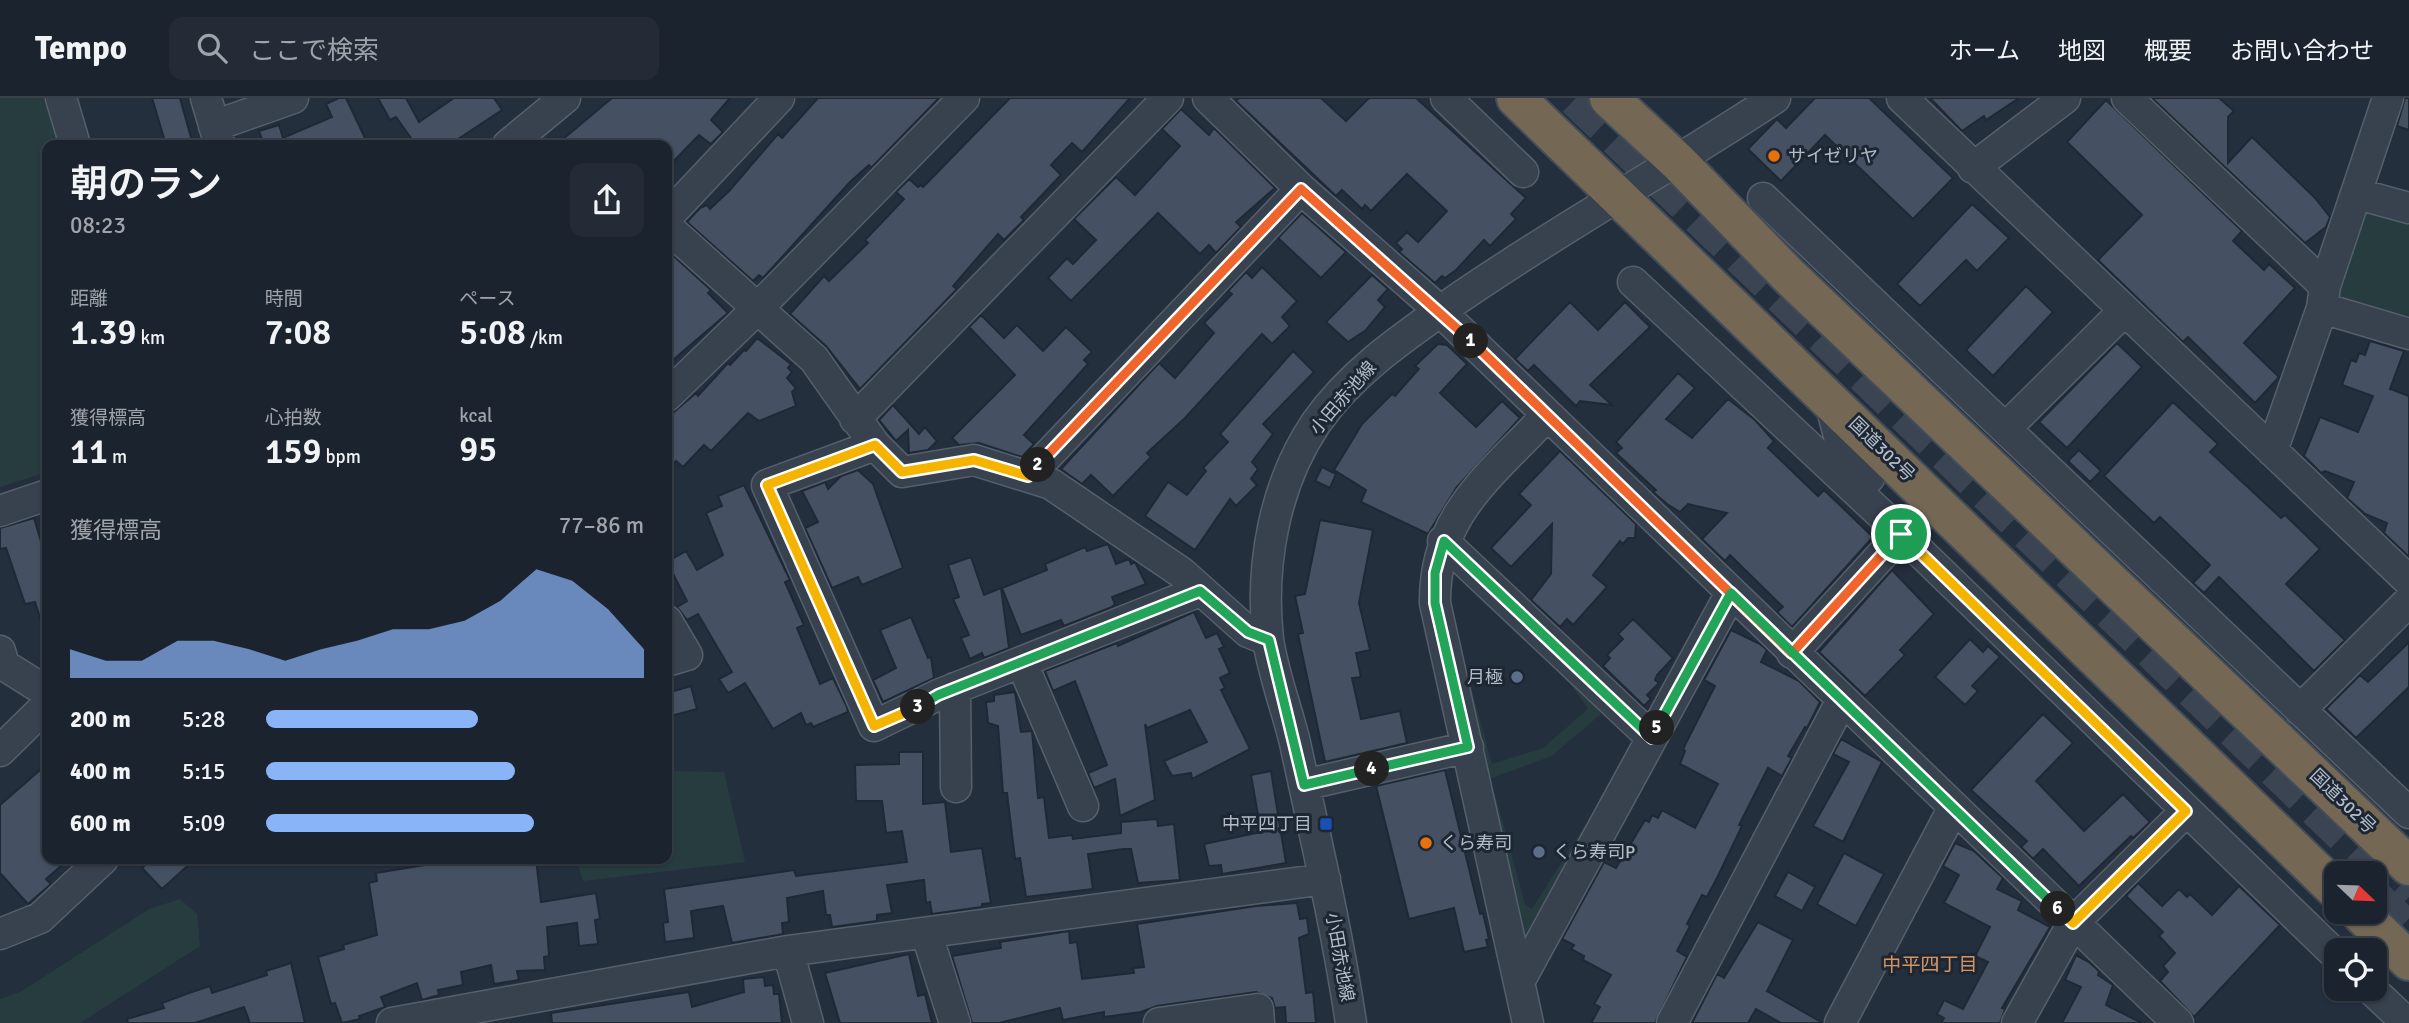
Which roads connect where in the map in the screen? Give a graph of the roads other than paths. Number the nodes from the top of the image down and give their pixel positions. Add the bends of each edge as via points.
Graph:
1 (61, 98) edge
2 (293, 98) edge
3 (565, 98) edge
4 (779, 98) edge
5 (964, 98) edge
6 (1168, 98) edge
7 (1208, 98) edge
8 (1446, 98) edge
9 (1516, 98) edge
10 (1609, 98) edge
11 (1775, 98) edge
12 (1902, 98) edge
13 (2065, 98) edge
14 (2127, 98) edge
15 (2388, 98) edge
16 (213, 123) edge
17 (74, 140) edge
18 (514, 140) edge
19 (1678, 162) junction
20 (1972, 168) junction
21 (1523, 172) dead end
22 (1301, 189) junction
23 (2358, 194) junction
24 (1616, 195) junction
25 (1763, 198) dead end
26 (2409, 208) edge
27 (672, 212) edge
28 (672, 231) edge
29 (1788, 275) junction
30 (1633, 282) dead end
31 (2323, 297) junction
32 (759, 307) junction
33 (1440, 311) junction
34 (2124, 311) junction
35 (1903, 332) junction
36 (2409, 334) edge
37 (672, 391) edge
38 (1829, 398) junction
39 (1546, 416) junction
40 (855, 419) junction
41 (2007, 427) junction
42 (875, 445) junction
43 (2272, 451) junction
44 (1028, 476) junction
45 (42, 497) edge
46 (0, 511) edge
47 (1893, 525) junction
48 (1444, 541) junction
49 (2409, 581) edge
50 (1200, 591) junction
51 (1731, 593) junction
52 (2409, 601) edge
53 (672, 630) edge
54 (1269, 640) junction
55 (0, 651) edge
56 (1792, 653) junction
57 (672, 660) edge
58 (1022, 663) junction
59 (955, 688) junction
60 (42, 689) edge
61 (1842, 701) junction
62 (42, 710) edge
63 (2300, 710) junction
64 (1652, 738) junction
65 (1468, 747) junction
66 (0, 751) edge
67 (1304, 785) junction
68 (957, 787) dead end
69 (1083, 806) dead end
70 (1954, 807) junction
71 (2186, 811) junction
72 (2409, 813) edge
73 (98, 864) edge
74 (2409, 866) edge
75 (2324, 878) edge
76 (1325, 879) junction
77 (2073, 923) junction
78 (2371, 924) edge
79 (0, 934) edge
80 (927, 935) junction
81 (2324, 943) edge
82 (788, 951) junction
83 (2409, 961) edge
84 (1520, 980) junction
85 (2384, 1001) edge
86 (392, 1023) edge
87 (808, 1023) edge
88 (955, 1023) edge
89 (1159, 1023) edge
90 (1259, 1023) edge
91 (1351, 1023) edge
92 (1528, 1023) edge
93 (1672, 1023) edge
94 (1840, 1023) edge
95 (2017, 1023) edge
96 (2178, 1023) edge
97 (2407, 1023) edge

1 - 17 street
2 - 16 street
3 - 18 street
4 - 27 street
5 - 32 street
6 - 40 street
7 - 22 street
8 - 21 street
9 - 24 highway, 国道302号
10 - 19 highway, 国道302号
11 - 19 street, 小田赤池線
12 - 20 street
13 - 20 street
14 - 31 street
15 - 23 street
19 - 24 street, 小田赤池線
19 - 29 highway, 国道302号
20 - 34 street
22 - 33 street
22 - 44 street
23 - 26 street
23 - 31 street
24 - 33 street, 小田赤池線
24 - 38 highway, 国道302号
25 - 35 street
28 - 32 street
29 - 35 street via 1824,283 1874,327
29 - 74 highway, 国道302号
30 - 47 street
31 - 36 street
31 - 43 street
32 - 37 street
32 - 40 street via 814,359
33 - 39 street
33 - 54 street, 小田赤池線 via 1366,366 1317,422 1297,456 1271,534
34 - 41 street
34 - 43 street
35 - 41 street
38 - 47 street via 1843,451 1885,494
38 - 75 highway, 国道302号
39 - 48 street via 1457,512
39 - 51 street
40 - 42 street
41 - 63 street
42 - 44 street via 902,472 974,460
42 - 59 street via 767,485 874,726
43 - 49 street
44 - 50 street via 1062,492 1182,573
45 - 46 street
47 - 56 street
47 - 71 street
48 - 64 street
48 - 65 street via 1435,573 1435,603
50 - 54 street via 1248,632
50 - 58 street
51 - 56 street
51 - 64 street
52 - 63 street
53 - 57 street via 687,655
54 - 67 street, 小田赤池線
55 - 60 street via 4,666
56 - 61 street
58 - 59 street
58 - 69 street
59 - 68 street
61 - 70 street
61 - 93 street
62 - 66 street
63 - 72 street
64 - 84 street
65 - 67 street
65 - 84 street
67 - 76 street, 小田赤池線
70 - 77 street
70 - 94 street
71 - 77 street
71 - 81 street
73 - 79 street via 40,918
76 - 80 street
76 - 91 street, 小田赤池線
77 - 95 street
77 - 96 street
78 - 83 highway
80 - 82 street
80 - 88 street
82 - 86 street
82 - 87 street
84 - 92 street
85 - 97 street
89 - 90 street via 1258,1009

